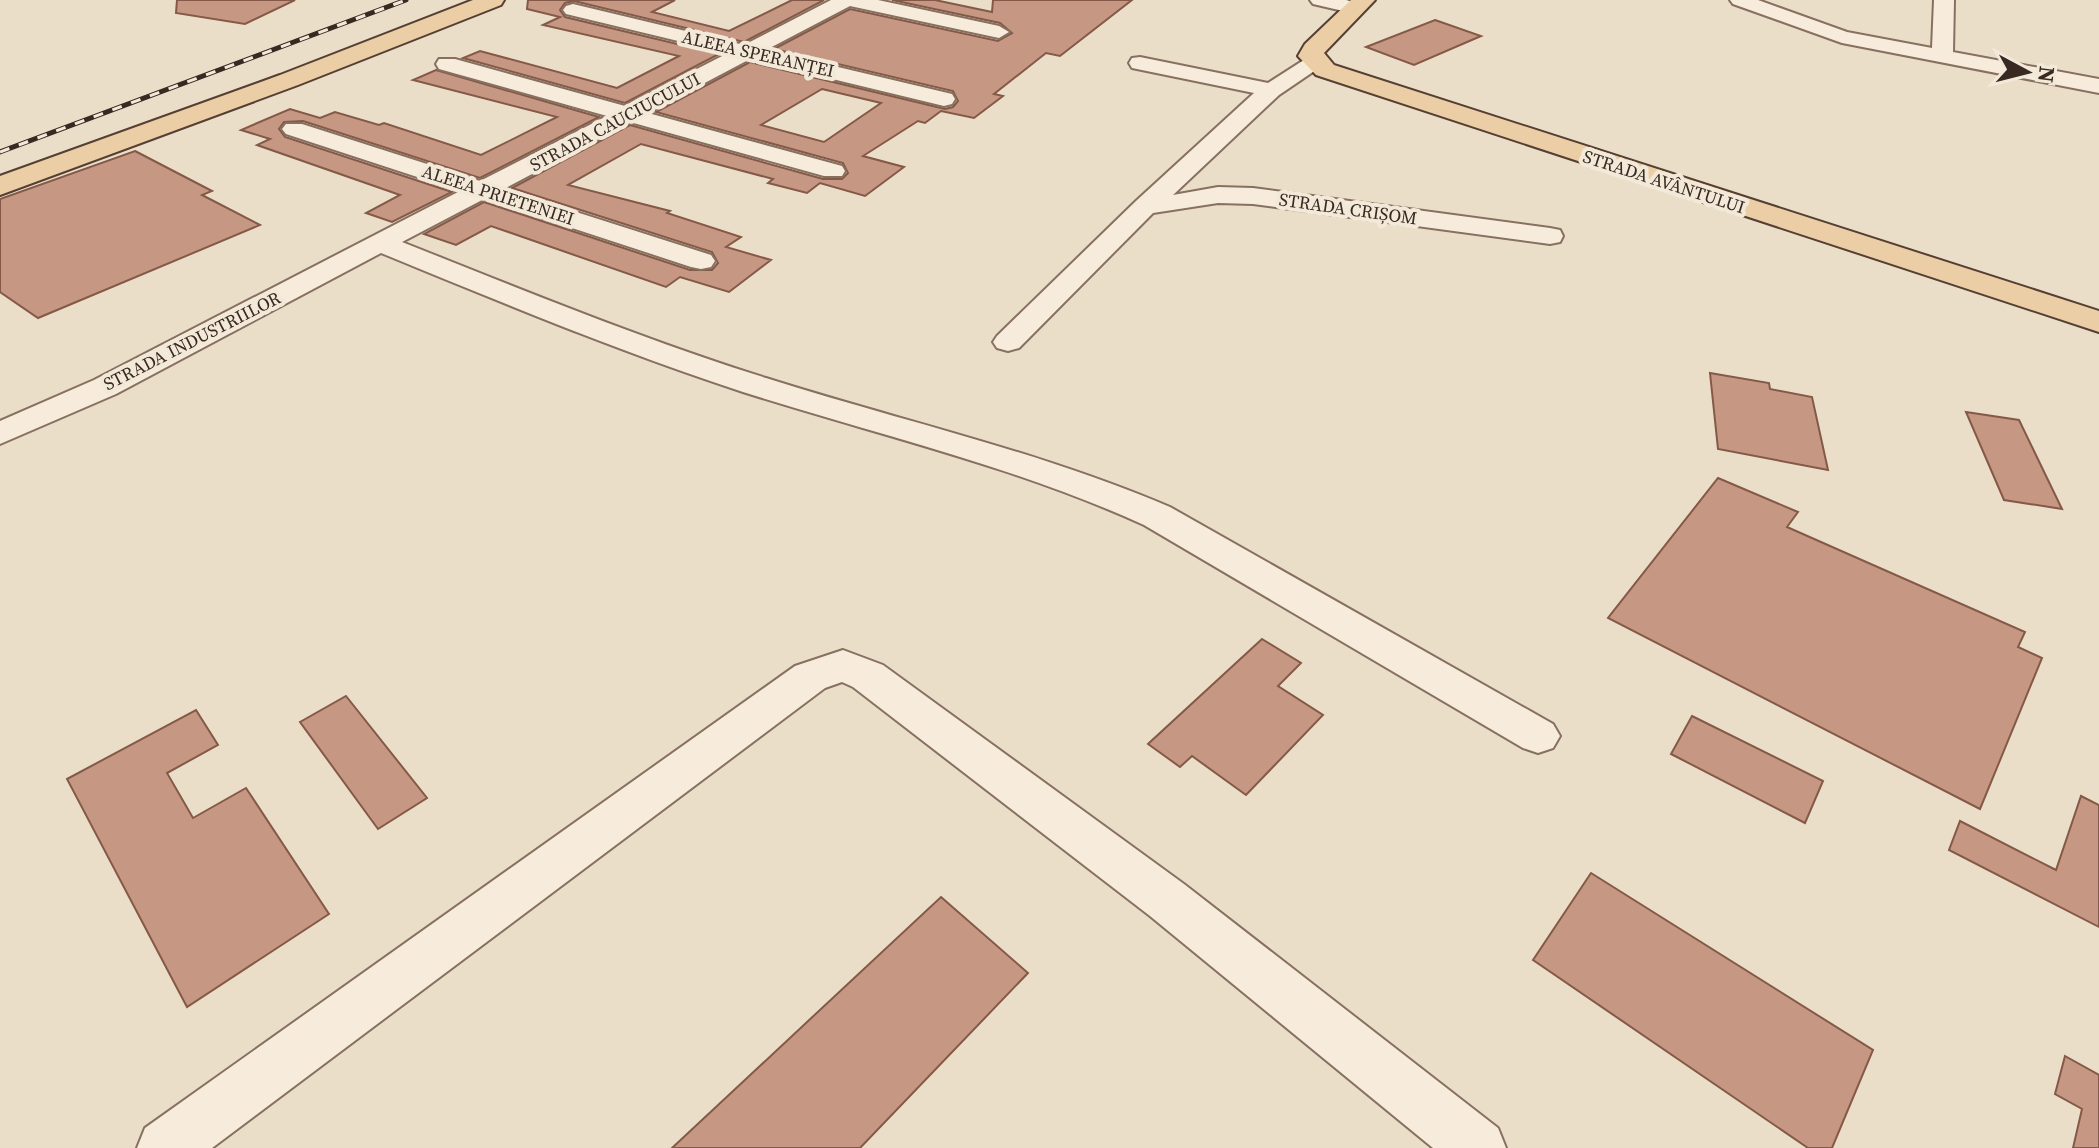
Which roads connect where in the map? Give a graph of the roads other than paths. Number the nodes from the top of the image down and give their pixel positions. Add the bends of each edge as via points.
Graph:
1 (493, 0) edge
2 (849, 0) edge
3 (1320, 0) edge
4 (1740, 0) edge
5 (1944, 0) edge
6 (1360, 4) edge
7 (573, 10) dead end
8 (999, 32) dead end
9 (749, 52) junction
10 (1942, 57) junction
11 (1140, 63) dead end
12 (1315, 63) junction
13 (447, 64) dead end
14 (2099, 86) edge
15 (1271, 90) junction
16 (944, 99) dead end
17 (629, 114) junction
18 (294, 129) dead end
19 (833, 171) dead end
20 (0, 186) edge
21 (484, 191) junction
22 (1145, 207) junction
23 (1550, 236) dead end
24 (382, 244) junction
25 (701, 261) dead end
26 (2099, 322) edge
27 (1008, 342) dead end
28 (0, 434) edge
29 (1538, 736) dead end
30 (165, 1148) edge
31 (1478, 1148) edge

1 - 20 main road
2 - 8 street
2 - 9 street, STRADA CAUCIUCULUI
3 - 6 street
4 - 10 street via 1842,37
5 - 10 street
6 - 12 main road via 1314,49 1310,56
7 - 9 street, ALEEA SPERANȚEI
9 - 16 street, ALEEA SPERANȚEI
9 - 17 street, STRADA CAUCIUCULUI
10 - 14 street
11 - 15 street
12 - 15 street
12 - 26 main road, STRADA AVÂNTULUI via 1344,78
13 - 17 street
15 - 22 street
17 - 19 street
17 - 21 street, STRADA CAUCIUCULUI
18 - 21 street, ALEEA PRIETENIEI
21 - 24 street, STRADA CAUCIUCULUI
21 - 25 street, ALEEA PRIETENIEI
22 - 23 street, STRADA CRIȘOM via 1218,195 1253,196
22 - 27 street
24 - 28 street, STRADA INDUSTRIILOR via 105,387
24 - 29 street via 676,360 1111,494
30 - 31 street via 810,677 843,666 868,676 1167,900

